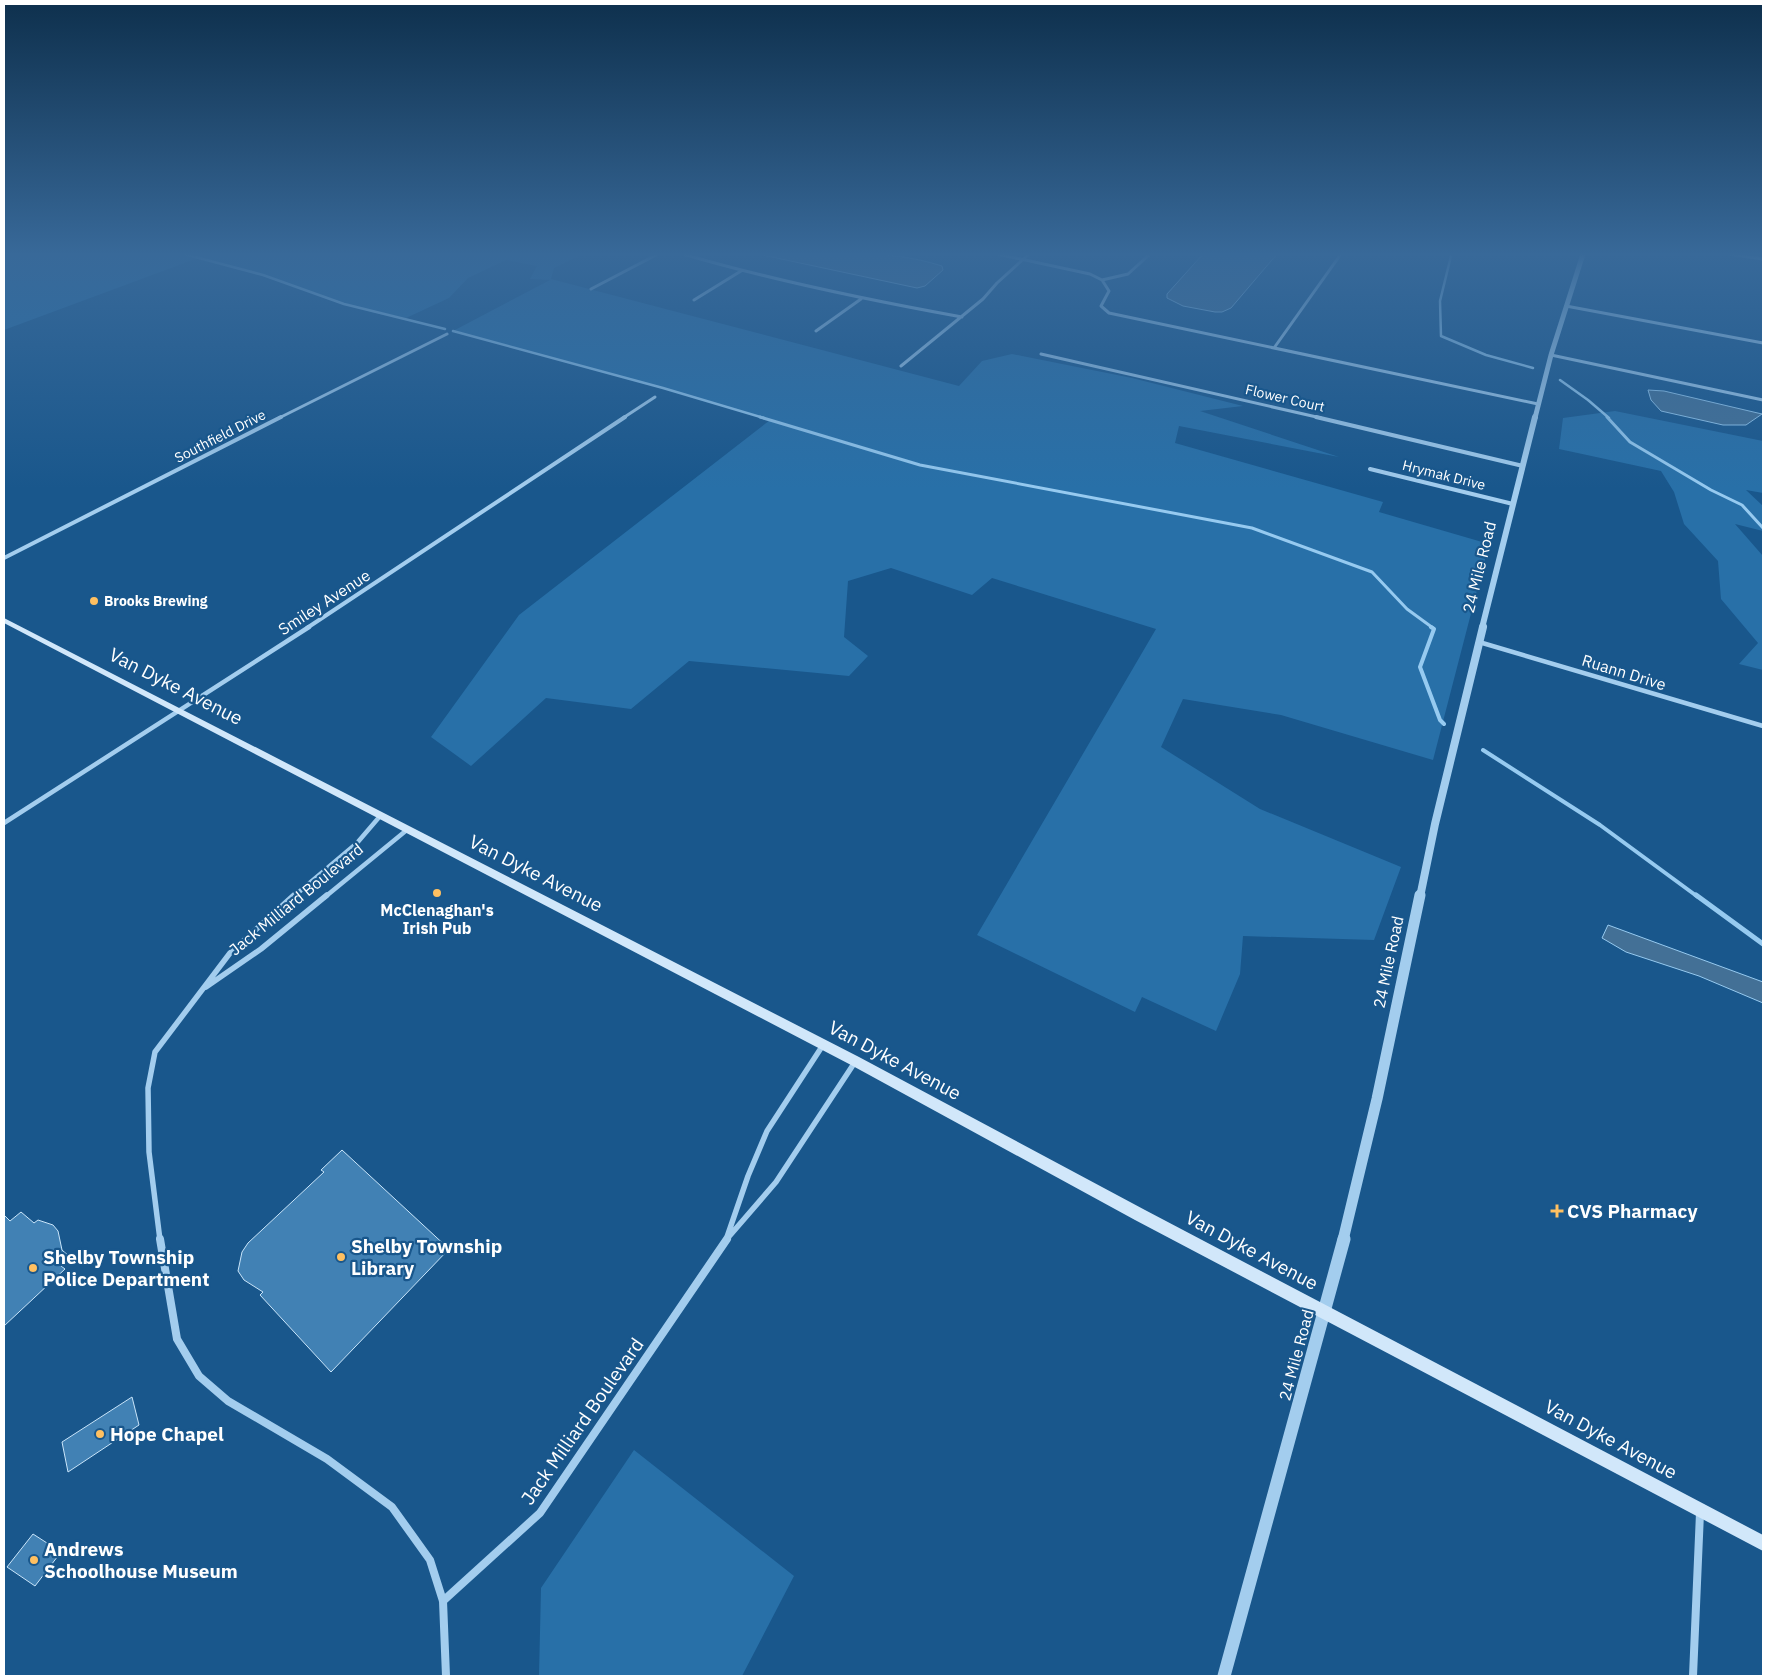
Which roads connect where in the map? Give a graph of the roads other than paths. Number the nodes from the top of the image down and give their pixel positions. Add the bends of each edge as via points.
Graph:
1 (943, 332) edge
2 (1203, 332) edge
3 (1285, 332) edge
4 (1558, 332) edge
5 (1707, 332) edge
6 (447, 334) dead end
7 (1763, 343) edge
8 (1274, 348) junction
9 (1041, 354) dead end
10 (1551, 355) junction
11 (901, 366) dead end
12 (654, 397) dead end
13 (1763, 400) edge
14 (1538, 404) junction
15 (1523, 466) junction
16 (1370, 469) dead end
17 (1513, 504) junction
18 (4, 558) edge
19 (4, 620) edge
20 (1478, 642) junction
21 (178, 710) junction
22 (1763, 726) edge
23 (381, 815) junction
24 (4, 823) edge
25 (408, 829) junction
26 (202, 990) junction
27 (823, 1045) junction
28 (855, 1061) junction
29 (726, 1240) junction
30 (1326, 1312) junction
31 (1700, 1510) junction
32 (1763, 1543) edge
33 (443, 1600) junction
34 (446, 1676) edge
35 (1224, 1676) edge
36 (1694, 1676) edge

1 - 11 street
2 - 8 street
3 - 8 street
4 - 10 street, 24 Mile Road
5 - 7 street
6 - 18 street, Southfield Drive
8 - 14 street
9 - 15 street, Flower Court
10 - 13 street
10 - 14 street, 24 Mile Road
12 - 21 street, Smiley Avenue via 383,579
14 - 15 street, 24 Mile Road
15 - 17 street, 24 Mile Road
16 - 17 street, Hrymak Drive
17 - 20 street, 24 Mile Road
19 - 21 main road, Van Dyke Avenue
20 - 22 street, Ruann Drive
20 - 30 street, 24 Mile Road via 1435,824 1377,1099
21 - 23 main road, Van Dyke Avenue
21 - 24 street, Smiley Avenue
23 - 25 main road, Van Dyke Avenue
23 - 26 street, Jack Milliard Boulevard via 357,843 230,953
25 - 26 street, Jack Milliard Boulevard via 260,949
25 - 27 main road, Van Dyke Avenue
26 - 33 street, Jack Milliard Boulevard via 155,1052 148,1088 149,1152 176,1339 199,1376 228,1402 327,1459 392,1507 430,1560
27 - 28 main road, Van Dyke Avenue
27 - 29 street, Jack Milliard Boulevard via 766,1131
28 - 29 street, Jack Milliard Boulevard via 776,1182
28 - 30 main road, Van Dyke Avenue
29 - 33 street, Jack Milliard Boulevard via 540,1513
30 - 31 main road, Van Dyke Avenue
30 - 35 street, 24 Mile Road
31 - 32 main road, Van Dyke Avenue
31 - 36 street
33 - 34 street, Jack Milliard Boulevard

